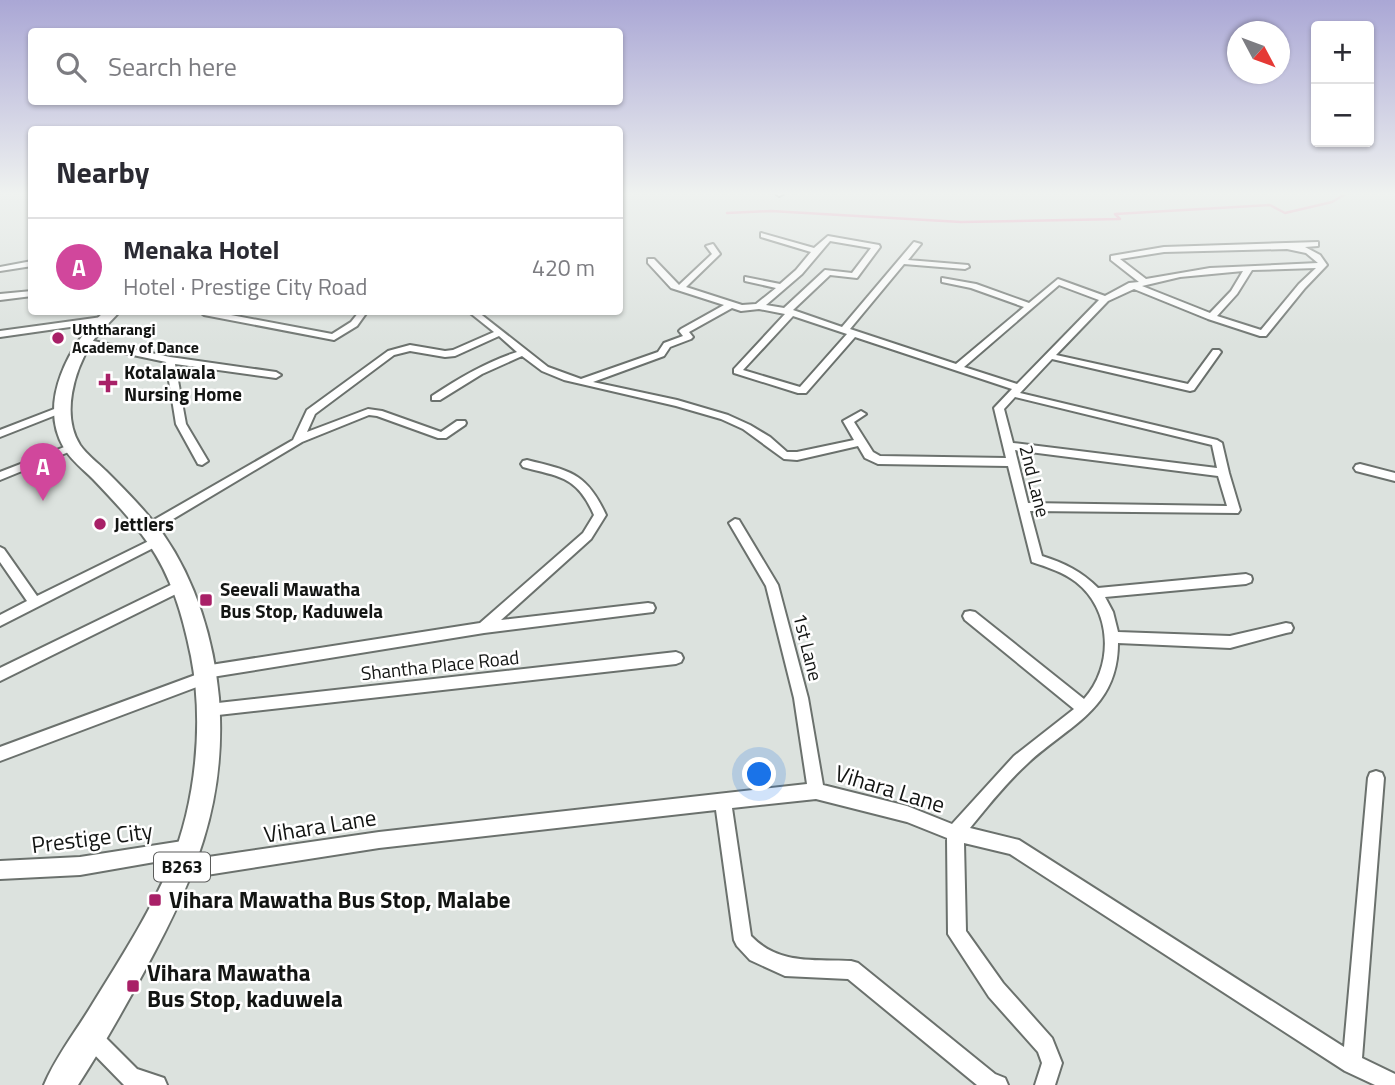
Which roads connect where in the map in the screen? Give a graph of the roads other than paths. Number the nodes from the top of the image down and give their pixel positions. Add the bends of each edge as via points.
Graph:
1 (792, 244) edge
2 (823, 244) edge
3 (858, 244) edge
4 (917, 244) dead end
5 (1315, 244) dead end
6 (709, 246) dead end
7 (1289, 247) junction
8 (816, 251) junction
9 (651, 261) dead end
10 (903, 262) junction
11 (28, 264) edge
12 (1323, 265) junction
13 (965, 267) dead end
14 (1249, 268) junction
15 (0, 270) edge
16 (748, 279) dead end
17 (946, 280) dead end
18 (1138, 284) junction
19 (780, 286) junction
20 (680, 288) junction
21 (28, 294) edge
22 (0, 297) edge
23 (1104, 299) junction
24 (731, 305) junction
25 (759, 306) junction
26 (1030, 306) junction
27 (789, 311) junction
28 (220, 315) edge
29 (361, 315) edge
30 (477, 315) edge
31 (107, 316) edge
32 (1212, 317) junction
33 (849, 331) junction
34 (500, 332) junction
35 (0, 334) edge
36 (84, 342) junction
37 (526, 352) junction
38 (1216, 352) dead end
39 (1050, 356) junction
40 (170, 360) junction
41 (958, 367) junction
42 (276, 375) dead end
43 (582, 382) junction
44 (1016, 391) junction
45 (436, 398) dead end
46 (62, 409) junction
47 (862, 414) dead end
48 (461, 423) dead end
49 (0, 434) edge
50 (300, 439) junction
51 (859, 442) junction
52 (1008, 446) junction
53 (72, 447) junction
54 (202, 461) dead end
55 (1012, 462) junction
56 (527, 464) dead end
57 (1360, 468) dead end
58 (1223, 473) junction
59 (0, 476) edge
60 (1395, 477) edge
61 (1023, 507) junction
62 (735, 523) dead end
63 (153, 535) junction
64 (0, 552) edge
65 (1246, 579) dead end
66 (181, 585) junction
67 (1096, 593) junction
68 (35, 603) junction
69 (648, 608) dead end
70 (970, 616) dead end
71 (0, 621) edge
72 (484, 628) junction
73 (1286, 628) dead end
74 (1114, 637) junction
75 (676, 658) dead end
76 (0, 675) edge
77 (204, 675) junction
78 (1084, 708) junction
79 (209, 710) junction
80 (0, 754) edge
81 (1376, 778) dead end
82 (816, 791) junction
83 (723, 800) junction
84 (955, 833) junction
85 (185, 859) junction
86 (0, 870) edge
87 (91, 1037) junction
88 (1352, 1064) junction
89 (1395, 1084) edge
90 (60, 1085) edge
91 (157, 1085) edge
92 (998, 1085) edge
93 (1045, 1085) edge

1 - 8 street
2 - 8 street
3 - 27 street via 876,247 854,276 828,272
4 - 10 street
5 - 7 street
6 - 20 street via 716,254
7 - 12 street via 1302,248 1320,258
7 - 18 street via 1199,246 1114,258
8 - 19 street
9 - 20 street
10 - 13 street
10 - 33 street
11 - 15 street
12 - 14 street, 2nd Lane
12 - 32 street via 1262,334
14 - 18 street, 2nd Lane
14 - 32 street
16 - 19 street
17 - 26 street
18 - 23 street, 2nd Lane
18 - 32 street
19 - 25 street
20 - 24 street
21 - 22 street
23 - 26 street via 1058,282
23 - 39 street, 2nd Lane
24 - 25 street
24 - 43 street via 684,331 688,337 667,345 654,358
25 - 27 street
26 - 41 street
27 - 33 street
27 - 33 street via 737,371 802,391
28 - 29 street via 334,337
30 - 34 street
31 - 35 street
31 - 36 main road, B263
33 - 41 street
34 - 37 street
34 - 50 street via 455,353 410,348 391,353 311,412
36 - 40 street
36 - 46 main road, B263 via 66,379
37 - 43 street via 546,369
37 - 45 street via 479,370
38 - 39 street via 1190,388
39 - 44 street, 2nd Lane
40 - 42 street
40 - 54 street via 181,424
41 - 44 street
43 - 51 street via 728,419 771,440 784,455
44 - 52 street, 2nd Lane via 999,408
44 - 58 street via 1217,443
46 - 49 street
46 - 53 main road, B263 via 64,432
47 - 51 street via 848,421
48 - 50 street via 442,436 369,412
50 - 63 street
51 - 55 street via 878,460
52 - 55 street, 2nd Lane
52 - 58 street
53 - 59 street
53 - 63 main road, B263
55 - 61 street, 2nd Lane
56 - 72 street via 572,477 592,494 600,515 587,536
57 - 60 street
58 - 61 street via 1234,510
61 - 67 street, 2nd Lane via 1036,559 1060,564
62 - 82 street, 1st Lane via 772,585 801,698
63 - 66 main road, B263
63 - 68 street
64 - 68 street
65 - 67 street
66 - 76 street
66 - 77 main road, B263
67 - 74 street, 2nd Lane via 1108,610
68 - 71 street
69 - 72 street
70 - 78 street
72 - 77 street
73 - 74 street via 1230,642
74 - 78 street, 2nd Lane via 1107,671
75 - 79 street, Shantha Place Road
77 - 79 main road, B263
77 - 80 street
78 - 84 street, 2nd Lane via 1019,760
79 - 85 main road, B263 via 207,764
81 - 88 street
82 - 83 street, Vihara Lane
82 - 84 street, Vihara Lane via 907,814
83 - 85 street, Vihara Lane
83 - 92 street via 743,940 756,954 785,967 851,970
84 - 88 street, Vihara Lane via 1013,846
84 - 93 street via 957,934 996,990 1045,1045 1052,1063
85 - 86 street, Prestige City
85 - 87 main road, B263
87 - 90 main road, B263
87 - 91 street via 131,1078
88 - 89 street, Vihara Lane

